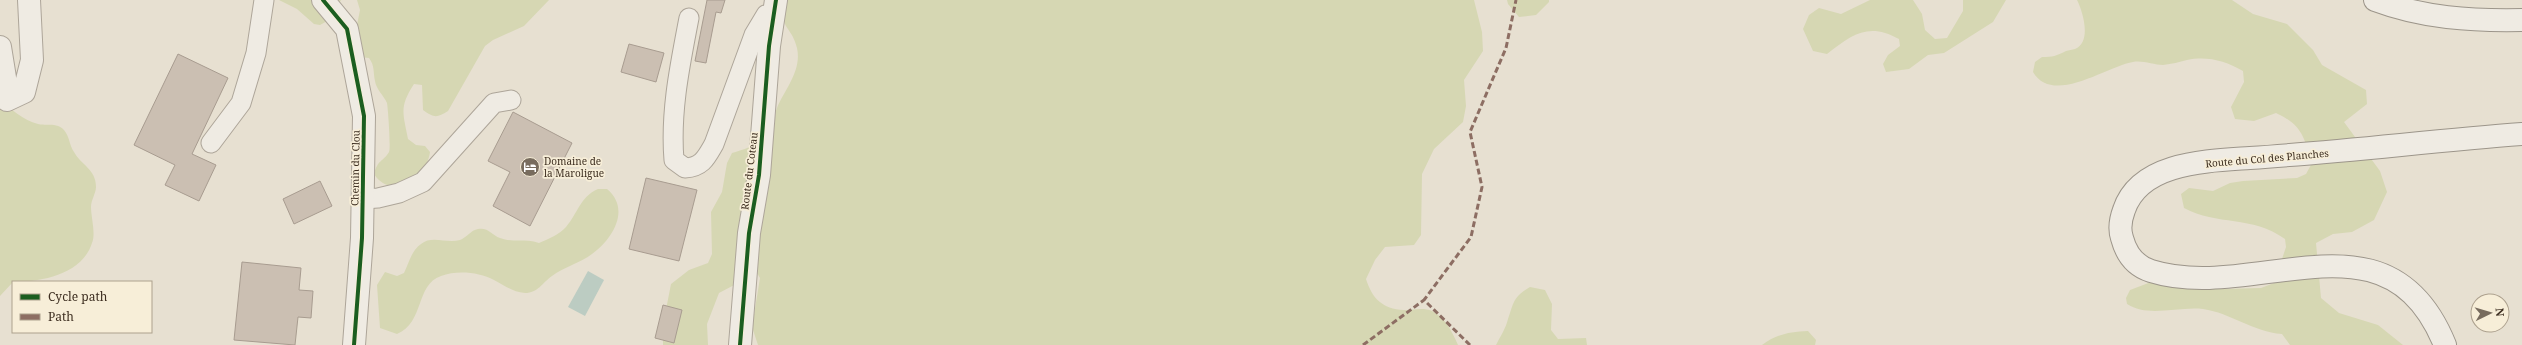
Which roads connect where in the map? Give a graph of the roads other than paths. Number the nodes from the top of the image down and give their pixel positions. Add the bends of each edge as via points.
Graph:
1 (29, 0) edge
2 (264, 0) edge
3 (323, 0) edge
4 (2375, 0) edge
5 (774, 8) edge
6 (689, 18) dead end
7 (2522, 20) edge
8 (0, 47) edge
9 (511, 100) dead end
10 (2522, 134) edge
11 (211, 143) dead end
12 (363, 199) junction
13 (738, 343) edge
14 (354, 345) edge
15 (2445, 345) edge

1 - 8 street via 32,60 24,92 7,100
2 - 11 lane via 256,53 241,103
3 - 12 street, Chemin du Clou via 347,29 364,116
4 - 7 street via 2403,10 2439,17
5 - 6 lane via 754,35 714,144 705,159 695,168 685,168 674,160 673,130 678,74
5 - 13 street, Route du Coteau via 759,175 749,233
9 - 12 lane via 494,103 423,182 392,195
10 - 15 street, Route du Col des Planches via 2235,159 2174,168 2148,177 2138,186 2123,212 2121,236 2131,258 2149,270 2173,275 2218,277 2326,266 2370,270 2395,279 2418,298
12 - 14 street, Chemin du Clou

